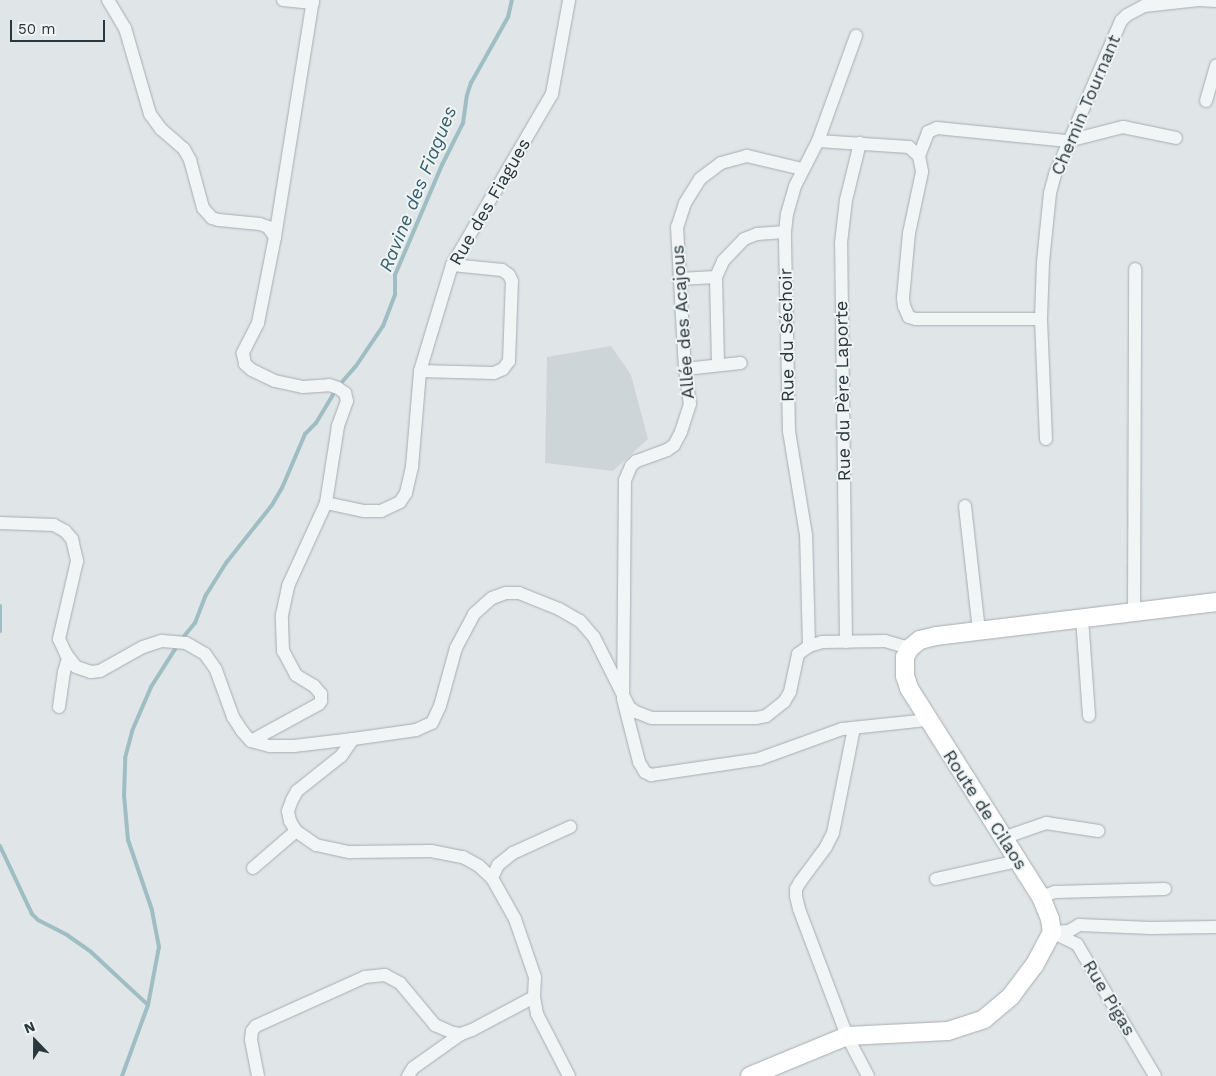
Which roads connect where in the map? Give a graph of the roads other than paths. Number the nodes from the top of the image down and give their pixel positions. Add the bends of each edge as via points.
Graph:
1 (108, 0) edge
2 (283, 0) edge
3 (569, 0) edge
4 (1199, 0) edge
5 (313, 2) edge
6 (1216, 2) edge
7 (856, 36) dead end
8 (1216, 65) edge
9 (1206, 101) dead end
10 (1176, 138) dead end
11 (818, 141) junction
12 (1068, 141) junction
13 (860, 143) junction
14 (919, 156) junction
15 (802, 169) junction
16 (785, 232) junction
17 (274, 237) junction
18 (452, 265) junction
19 (1135, 270) dead end
20 (716, 277) junction
21 (679, 279) junction
22 (1041, 319) junction
23 (741, 362) dead end
24 (718, 366) junction
25 (685, 369) junction
26 (420, 371) junction
27 (1046, 439) dead end
28 (326, 503) junction
29 (965, 506) dead end
30 (0, 523) edge
31 (1216, 602) edge
32 (1134, 612) junction
33 (1082, 618) junction
34 (978, 631) junction
35 (846, 642) junction
36 (809, 646) junction
37 (910, 648) junction
38 (68, 658) junction
39 (623, 699) junction
40 (59, 707) dead end
41 (1089, 716) dead end
42 (927, 720) junction
43 (854, 728) junction
44 (353, 739) junction
45 (252, 741) junction
46 (570, 827) dead end
47 (296, 831) junction
48 (1098, 831) dead end
49 (1003, 838) junction
50 (1018, 861) junction
51 (253, 868) dead end
52 (492, 878) junction
53 (936, 879) dead end
54 (1165, 889) dead end
55 (1041, 896) junction
56 (1216, 927) edge
57 (1052, 932) junction
58 (534, 997) junction
59 (461, 1034) junction
60 (847, 1036) junction
61 (258, 1076) edge
62 (408, 1076) edge
63 (569, 1076) edge
64 (750, 1076) edge
65 (868, 1076) edge
66 (1155, 1076) edge

1 - 17 street via 125,28 150,114 161,129 184,149 203,208 212,218 268,227
2 - 5 street
3 - 18 street, Rue des Fiagues via 552,94
4 - 6 street, Chemin Tournant
4 - 12 street, Chemin Tournant via 1144,6 1127,15
5 - 17 street
7 - 11 street, Rue du Séchoir
8 - 9 street
10 - 12 street via 1123,127
11 - 13 street
11 - 15 street, Rue du Séchoir
12 - 14 street via 937,128 928,132
12 - 22 street, Chemin Tournant via 1050,193
13 - 14 street via 909,147
13 - 35 street, Rue du Père Laporte via 846,200 841,243
14 - 22 street via 922,172 909,233 903,298 909,317
15 - 16 street, Rue du Séchoir via 787,214
15 - 21 street, Allée des Acajous via 747,156 721,163 700,179 685,203 677,227
16 - 20 street via 757,234 744,239 723,261
16 - 36 street, Rue du Séchoir via 789,431 806,535
17 - 28 street via 261,314 247,342 243,359 252,370 275,382 303,387 329,385 345,393 347,401 338,426
18 - 26 street, Rue des Fiagues
18 - 26 street via 502,270 509,275 512,281 509,361 494,373
19 - 32 street
20 - 21 street
20 - 24 street
21 - 25 street, Allée des Acajous
22 - 27 street, Chemin Tournant
23 - 24 street
24 - 25 street
25 - 39 street, Allée des Acajous via 690,404 678,439 667,450 636,461 625,480
26 - 28 street, Rue des Fiagues via 412,468 400,502 381,511 364,512
28 - 45 street via 288,586 281,642 296,675 319,692 321,701
29 - 34 street
30 - 38 street via 54,525 66,531 72,539 76,561 59,639
31 - 32 main road
32 - 33 main road
33 - 34 main road
33 - 41 street
34 - 37 main road via 920,640
35 - 36 street via 822,642
35 - 37 street via 885,641
36 - 39 street via 798,654 787,697 766,716 652,718 636,712
37 - 42 main road, Route de Cilaos via 905,657 905,676
38 - 40 street
38 - 45 street via 76,667 100,671 143,646 162,641 186,643 205,654 216,670 233,718
39 - 43 street via 639,762 651,775 751,760 829,732
39 - 44 street via 594,637 580,621 519,593 506,593 492,598 474,614 456,648 432,723 416,730
42 - 43 street
42 - 49 main road, Route de Cilaos
43 - 60 street via 833,833 796,889 799,909
44 - 45 street via 294,746 270,746
44 - 47 street via 341,756 297,791 288,811
46 - 52 street via 513,853 498,865
47 - 51 street
47 - 52 street via 316,845 350,852 431,851 463,857
48 - 49 street via 1046,823
49 - 50 main road, Route de Cilaos
50 - 53 street
50 - 55 main road, Route de Cilaos
52 - 58 street via 523,938 535,977
54 - 55 street via 1055,892
55 - 57 main road, Route de Cilaos
56 - 57 street via 1079,925 1068,931
57 - 60 main road via 1034,966 1011,996 984,1019 948,1032
57 - 66 street, Rue Pigas via 1077,944
58 - 59 street
58 - 63 street via 543,1028
59 - 61 street via 435,1025 400,983 385,975 366,977 260,1023 252,1031 251,1040
59 - 62 street via 412,1068
60 - 64 main road
60 - 65 street

